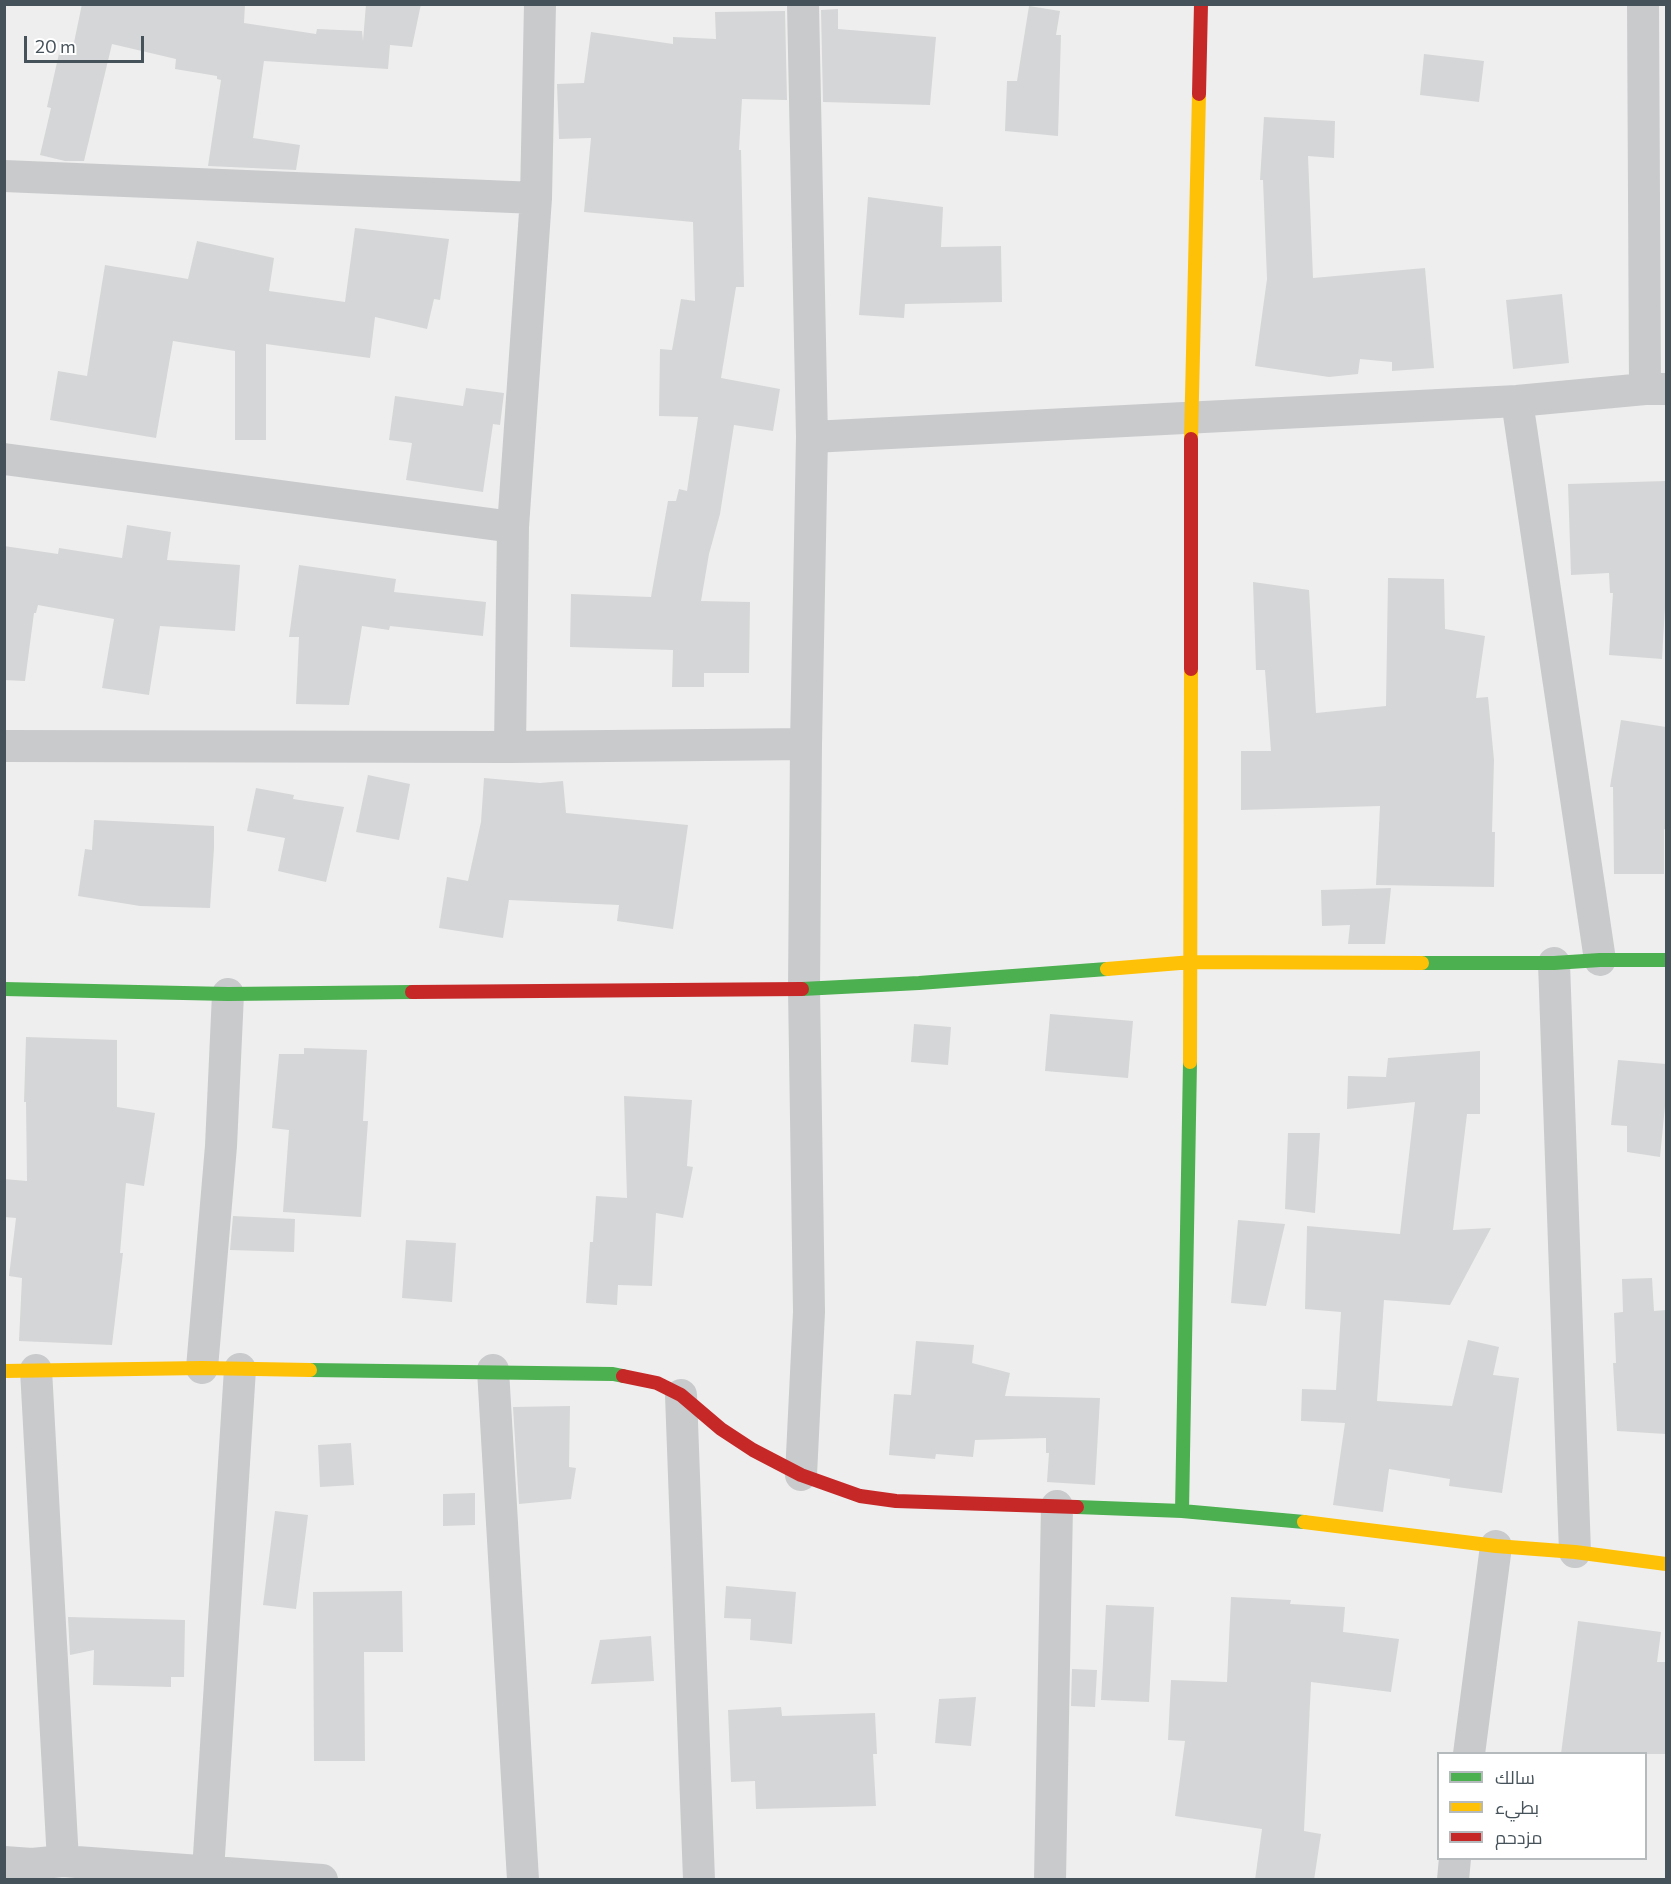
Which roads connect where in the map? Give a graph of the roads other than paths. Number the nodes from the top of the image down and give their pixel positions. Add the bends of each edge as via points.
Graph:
1 (540, 4) edge
2 (803, 4) edge
3 (1201, 4) edge
4 (1643, 4) edge
5 (4, 176) edge
6 (536, 198) junction
7 (1656, 389) edge
8 (1517, 401) junction
9 (1191, 416) junction
10 (812, 436) junction
11 (4, 459) edge
12 (513, 527) junction
13 (806, 744) junction
14 (4, 746) edge
15 (510, 747) junction
16 (1600, 960) junction
17 (1666, 960) edge
18 (1192, 963) junction
19 (1554, 963) junction
20 (4, 989) edge
21 (804, 989) junction
22 (228, 994) junction
23 (202, 1368) junction
24 (240, 1369) junction
25 (36, 1370) junction
26 (493, 1370) junction
27 (4, 1371) edge
28 (681, 1395) junction
29 (801, 1475) junction
30 (1057, 1506) junction
31 (1182, 1511) junction
32 (1496, 1546) junction
33 (1575, 1552) junction
34 (1666, 1564) edge
35 (1469, 1752) edge
36 (1455, 1860) edge
37 (63, 1861) junction
38 (23, 1868) edge
39 (208, 1872) junction
40 (322, 1880) edge
41 (523, 1880) edge
42 (699, 1880) edge
43 (1050, 1880) edge
44 (1453, 1880) edge

1 - 6 street
2 - 10 street
3 - 9 street
4 - 7 street
5 - 6 street
6 - 12 street
7 - 8 street
8 - 9 street
8 - 16 street
9 - 10 street
9 - 18 street
10 - 13 street
11 - 12 street
12 - 15 street
13 - 15 street
13 - 21 street
14 - 15 street
16 - 17 street
16 - 19 street
18 - 19 street
18 - 21 street
18 - 31 street
19 - 33 street
20 - 22 street
21 - 22 street
21 - 29 street via 809,1312
22 - 23 street via 221,1146
23 - 24 street
23 - 25 street
24 - 26 street
24 - 39 street
25 - 27 street
25 - 37 street
26 - 28 street via 613,1374 657,1383
26 - 41 street
28 - 29 street via 721,1429
28 - 42 street
29 - 30 street via 860,1496 896,1502
30 - 31 street
30 - 43 street
31 - 32 street
32 - 33 street
32 - 35 street
33 - 34 street
36 - 44 street
37 - 38 street
37 - 39 street
39 - 40 street

